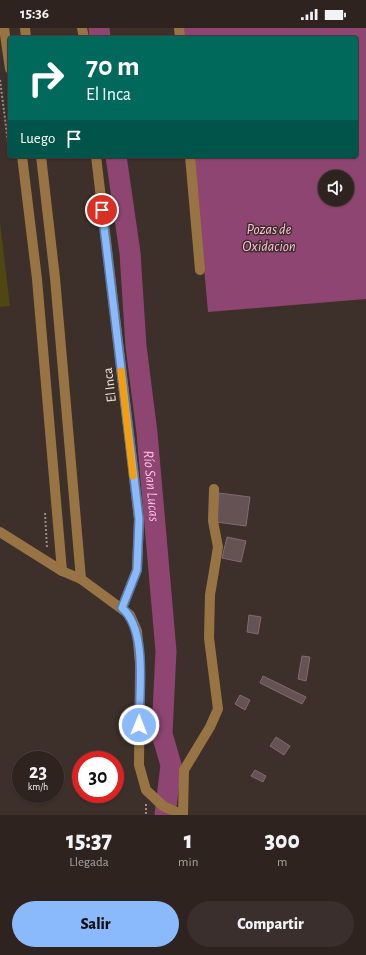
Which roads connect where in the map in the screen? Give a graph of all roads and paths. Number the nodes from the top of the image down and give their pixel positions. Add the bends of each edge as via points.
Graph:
1 (4, 28) edge
2 (8, 55) edge
3 (0, 80) edge
4 (8, 143) edge
5 (22, 158) edge
6 (41, 158) edge
7 (96, 158) edge
8 (190, 158) edge
9 (200, 270) dead end
10 (214, 489) dead end
11 (45, 508) dead end
12 (0, 532) edge
13 (48, 561) junction
14 (62, 571) junction
15 (81, 579) junction
16 (122, 608) junction
17 (182, 814) edge

1 - 2 street
3 - 4 path
5 - 14 street via 37,279
6 - 15 street
7 - 16 street, El Inca via 139,519 137,570
8 - 9 street
10 - 17 street via 213,521 218,547 210,595 209,638 218,709 184,770
11 - 13 path
12 - 13 street
13 - 14 street
14 - 15 street
15 - 16 street
16 - 17 street via 130,615 137,631 140,664 139,766 146,790 163,806

